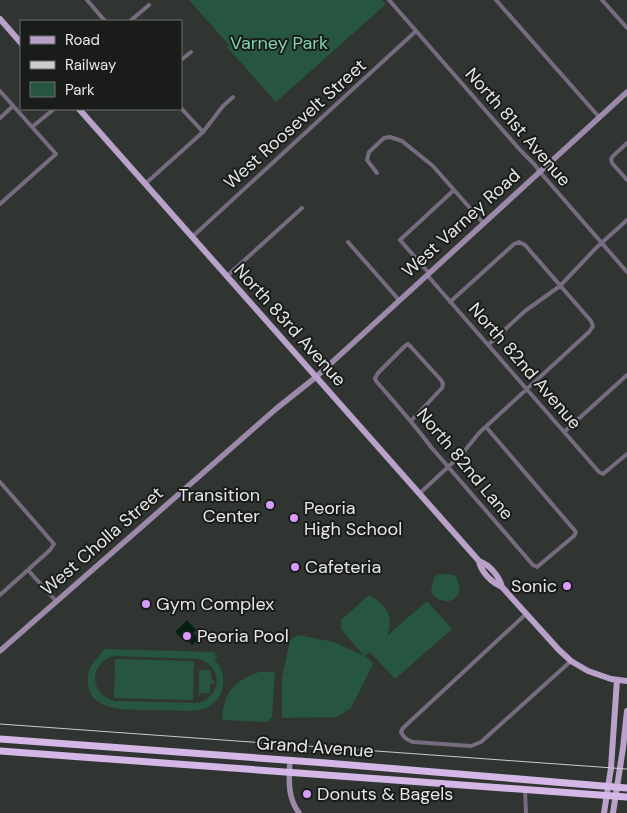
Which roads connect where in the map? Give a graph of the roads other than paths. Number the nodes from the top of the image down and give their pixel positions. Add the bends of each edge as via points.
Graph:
1 (87, 0) edge
2 (389, 0) edge
3 (496, 0) edge
4 (602, 0) edge
5 (149, 5) dead end
6 (0, 19) edge
7 (104, 20) edge
8 (131, 20) edge
9 (627, 28) edge
10 (416, 31) junction
11 (20, 42) edge
12 (191, 52) dead end
13 (182, 59) edge
14 (0, 91) edge
15 (627, 92) edge
16 (233, 98) dead end
17 (13, 106) junction
18 (182, 109) edge
19 (53, 110) edge
20 (80, 110) edge
21 (599, 117) junction
22 (0, 118) edge
23 (32, 127) junction
24 (202, 132) junction
25 (627, 143) edge
26 (540, 172) junction
27 (377, 173) dead end
28 (627, 180) edge
29 (145, 184) junction
30 (454, 190) junction
31 (0, 204) edge
32 (302, 208) dead end
33 (627, 220) edge
34 (484, 224) junction
35 (192, 236) junction
36 (348, 242) dead end
37 (602, 243) junction
38 (627, 272) edge
39 (428, 274) junction
40 (226, 276) junction
41 (560, 286) junction
42 (399, 300) junction
43 (450, 302) junction
44 (488, 345) junction
45 (627, 374) edge
46 (316, 377) junction
47 (526, 389) junction
48 (411, 421) junction
49 (486, 426) junction
50 (564, 432) junction
51 (627, 454) edge
52 (448, 467) junction
53 (0, 482) edge
54 (420, 493) junction
55 (28, 570) junction
56 (0, 595) edge
57 (56, 601) junction
58 (526, 614) junction
59 (0, 651) edge
60 (571, 661) junction
61 (622, 681) edge
62 (627, 711) edge
63 (0, 739) edge
64 (0, 751) edge
65 (183, 753) junction
66 (290, 760) junction
67 (181, 764) junction
68 (290, 772) junction
69 (457, 773) junction
70 (456, 785) junction
71 (608, 786) junction
72 (617, 787) junction
73 (627, 788) edge
74 (525, 790) junction
75 (607, 796) junction
76 (615, 796) junction
77 (627, 797) edge
78 (299, 813) edge
79 (526, 813) edge
80 (604, 813) edge
81 (613, 813) edge

1 - 7 street
2 - 10 street, North 81st Avenue
3 - 21 street
4 - 9 street
5 - 8 street
6 - 11 main road
10 - 26 street, North 81st Avenue
10 - 35 street, West Roosevelt Street
12 - 13 street
14 - 17 street
15 - 21 street, West Varney Road
16 - 24 street
17 - 22 street
17 - 23 street
18 - 24 street
19 - 23 street
20 - 29 main road, North 83rd Avenue
21 - 26 street, West Varney Road
23 - 31 street via 56,154
24 - 29 street
25 - 28 street via 611,159
26 - 34 street, West Varney Road
26 - 37 street, North 81st Avenue
27 - 30 street via 368,156 372,148 390,137 402,141 428,160
29 - 35 main road, North 83rd Avenue
30 - 34 street
30 - 39 street, North 82nd Avenue via 400,240
32 - 40 street
33 - 37 street
34 - 39 street, West Varney Road
35 - 40 main road, North 83rd Avenue
36 - 42 street
37 - 38 street, North 81st Avenue
37 - 41 street
39 - 42 street, West Varney Road
39 - 43 street, North 82nd Avenue
40 - 46 main road, North 83rd Avenue
41 - 43 street via 519,242
41 - 44 street via 525,311
41 - 47 street via 593,326
42 - 46 street, West Varney Road
43 - 44 street, North 82nd Avenue
44 - 47 street, North 82nd Avenue
45 - 50 street
46 - 54 main road, North 83rd Avenue
46 - 57 street, West Cholla Street
47 - 49 street
47 - 50 street, North 82nd Avenue
48 - 48 street, North 82nd Lane via 375,378 408,344 443,384
48 - 52 street, North 82nd Lane
49 - 52 street
49 - 52 street, North 82nd Lane via 576,532 574,536 537,567
50 - 51 street, North 82nd Avenue via 603,474
52 - 54 street
53 - 55 street via 54,544
54 - 58 main road, North 83rd Avenue via 479,561 480,568
55 - 56 street
55 - 57 street
57 - 59 street, West Cholla Street
58 - 60 main road, North 83rd Avenue
58 - 60 street via 403,728 403,737 413,742 471,746 481,742
60 - 61 main road, North 83rd Avenue via 588,672
61 - 71 main road
62 - 72 main road
63 - 65 highway, Grand Avenue
64 - 67 highway, Grand Avenue
65 - 66 highway, Grand Avenue
65 - 67 highway
66 - 68 street
66 - 69 highway, Grand Avenue
67 - 68 highway, Grand Avenue
68 - 70 highway, Grand Avenue
68 - 78 street via 290,796
69 - 70 highway
69 - 71 highway, Grand Avenue
70 - 74 highway, Grand Avenue
71 - 72 highway, Grand Avenue
71 - 75 main road
72 - 73 highway, Grand Avenue
72 - 76 main road
74 - 75 highway, Grand Avenue
74 - 79 street
75 - 76 highway, Grand Avenue
75 - 80 main road
76 - 77 highway, Grand Avenue
76 - 81 main road

